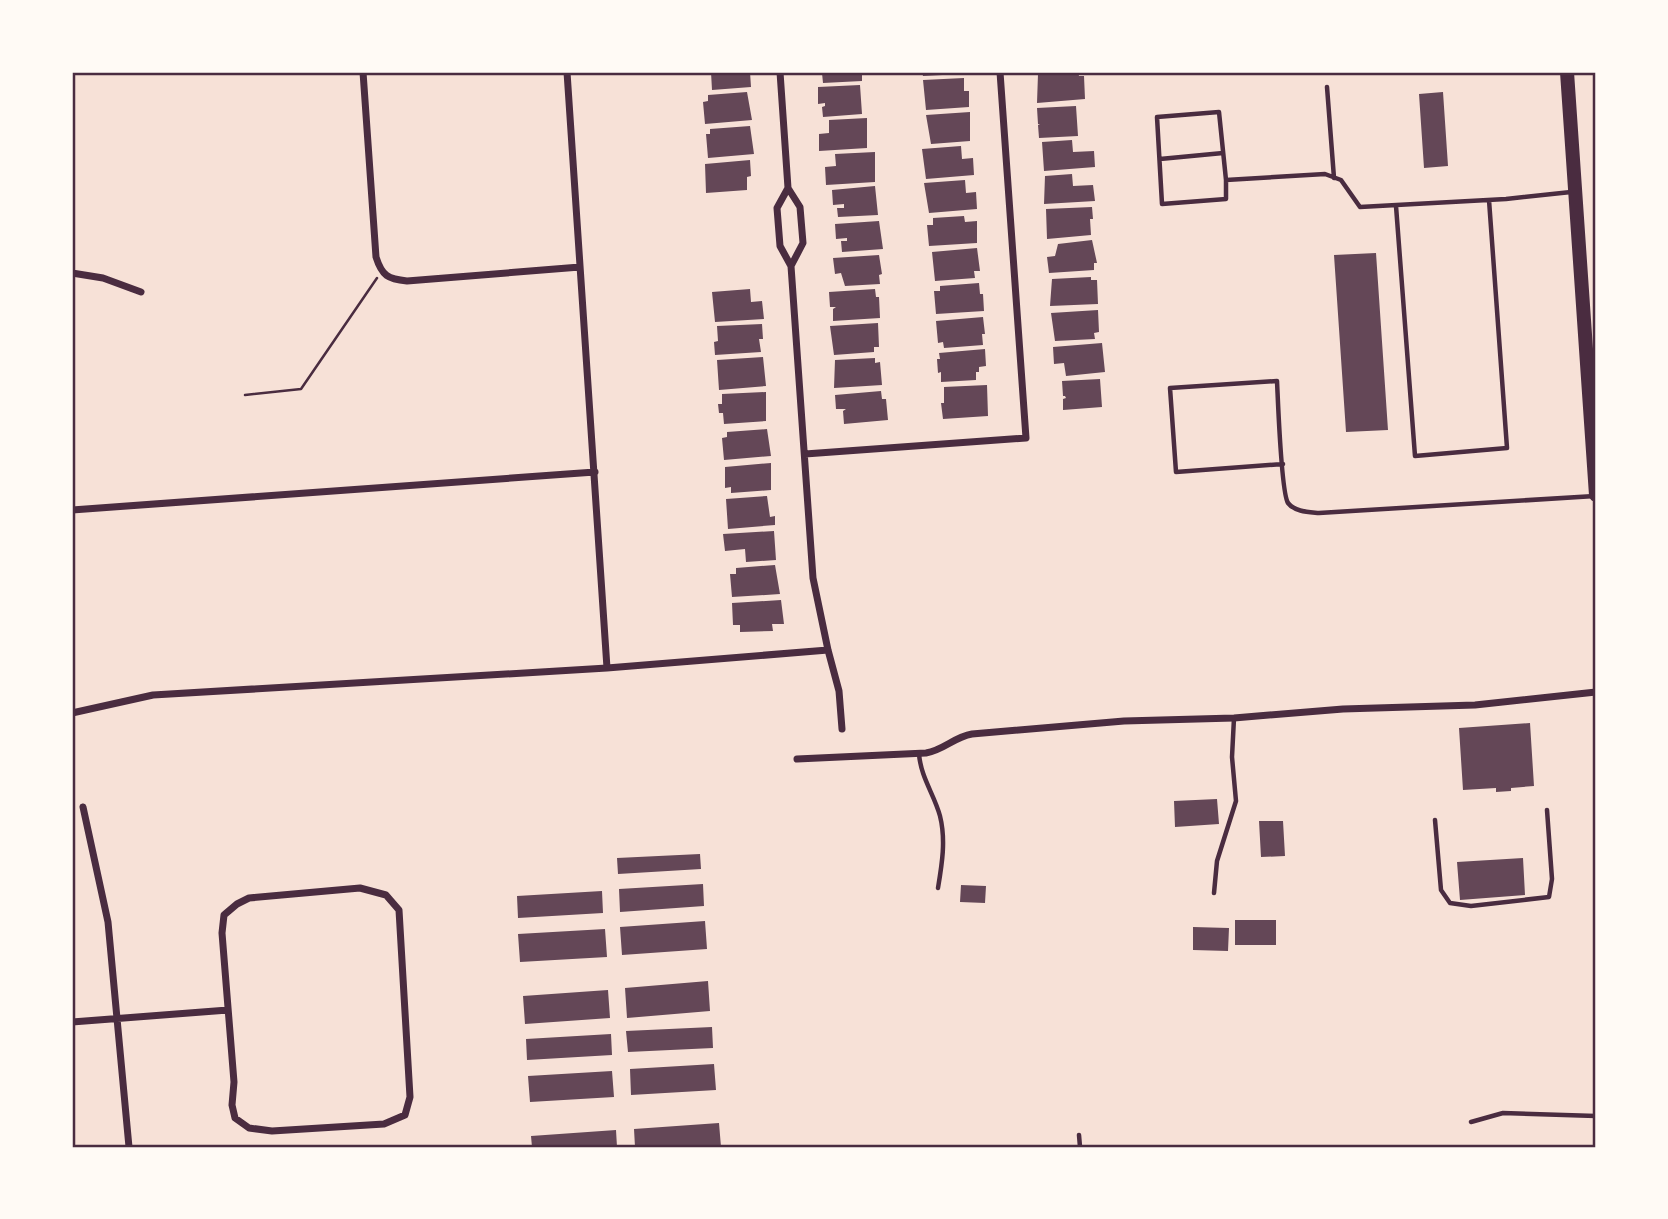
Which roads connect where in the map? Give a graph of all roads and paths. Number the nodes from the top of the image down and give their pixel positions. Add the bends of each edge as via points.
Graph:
1 (363, 72) edge
2 (567, 72) edge
3 (780, 72) edge
4 (1000, 72) edge
5 (1567, 72) edge
6 (1327, 87) dead end
7 (1223, 153) junction
8 (1160, 159) junction
9 (1334, 178) junction
10 (1226, 180) junction
11 (788, 188) junction
12 (1575, 191) junction
13 (1489, 200) junction
14 (1396, 206) junction
15 (791, 266) junction
16 (580, 267) junction
17 (381, 273) junction
18 (72, 274) edge
19 (141, 292) dead end
20 (245, 395) dead end
21 (805, 454) junction
22 (1283, 464) junction
23 (595, 472) junction
24 (1596, 496) edge
25 (72, 510) edge
26 (828, 650) junction
27 (607, 668) junction
28 (1596, 692) edge
29 (72, 713) edge
30 (1234, 718) junction
31 (842, 729) dead end
32 (919, 753) junction
33 (797, 759) dead end
34 (83, 807) dead end
35 (1547, 810) dead end
36 (1435, 820) dead end
37 (939, 888) dead end
38 (1214, 893) dead end
39 (228, 1010) junction
40 (116, 1018) junction
41 (72, 1022) edge
42 (1596, 1116) edge
43 (1471, 1122) dead end
44 (1079, 1135) dead end
45 (129, 1147) edge
46 (1080, 1147) edge

1 - 17 street via 376,257
2 - 16 street
3 - 11 street
4 - 21 street via 1026,438
5 - 12 main road
6 - 9 lane
7 - 8 lane
7 - 8 lane via 1219,112 1157,117
7 - 10 lane
8 - 10 lane via 1163,204 1226,200
9 - 10 lane via 1325,174
9 - 14 lane via 1341,180 1360,207
11 - 15 street via 777,208 780,246
11 - 15 street via 800,207 803,243
12 - 13 lane
12 - 24 main road
13 - 14 lane
13 - 14 lane via 1507,448 1415,456
15 - 21 street
16 - 17 street via 407,282
16 - 23 street
17 - 20 path via 301,389
18 - 19 street via 103,278
21 - 26 street via 813,578
22 - 22 lane via 1277,381 1170,388 1176,472
22 - 24 lane via 1289,505 1301,512
23 - 25 street
23 - 27 street
26 - 27 street
26 - 31 street via 839,691
27 - 29 street via 153,695
28 - 30 street via 1475,705
30 - 32 street via 1124,721 972,734 959,736 937,751
30 - 38 lane via 1236,801 1217,861
32 - 33 street
32 - 37 lane via 944,841
34 - 40 street via 108,922
35 - 36 lane via 1549,897 1471,906 1450,903 1441,890
39 - 39 street via 232,1105 235,1118 249,1128 272,1131 384,1124 405,1115 411,1097 399,910 386,895 359,888 249,898 237,904 224,915 222,933
39 - 40 street
40 - 41 street
40 - 45 street
42 - 43 lane via 1503,1113
44 - 46 lane

